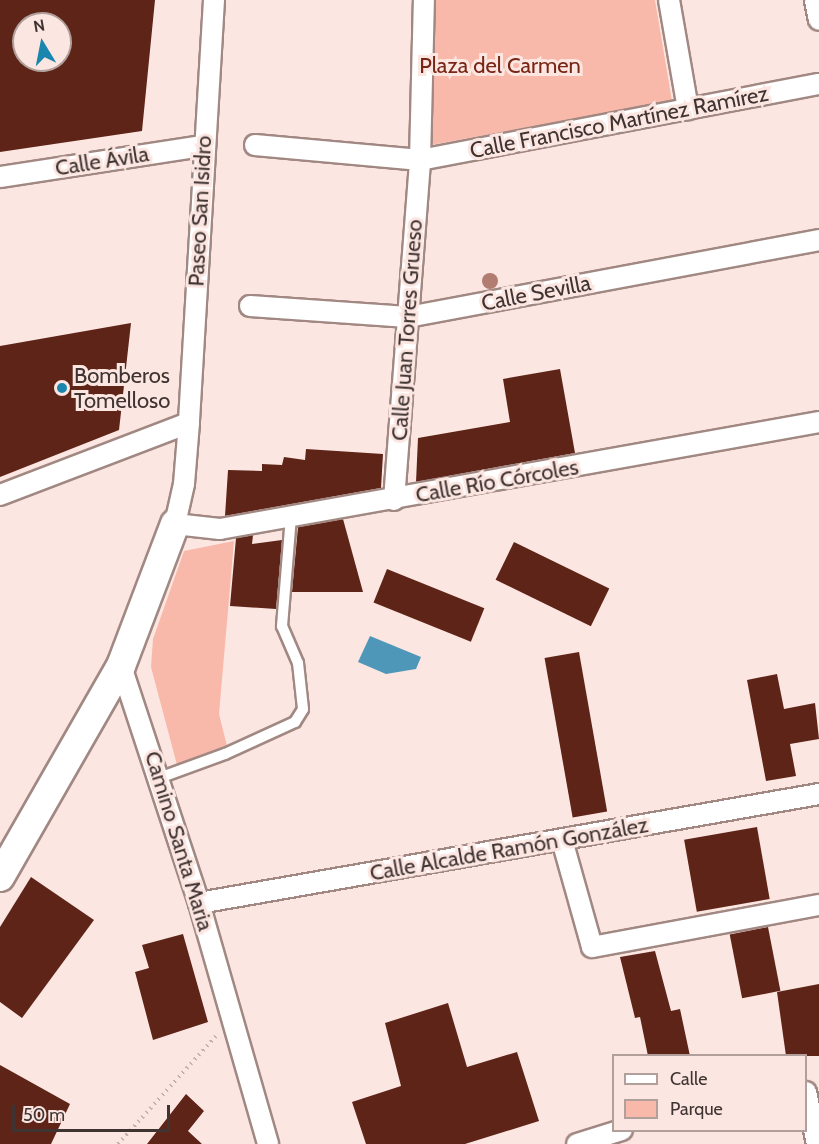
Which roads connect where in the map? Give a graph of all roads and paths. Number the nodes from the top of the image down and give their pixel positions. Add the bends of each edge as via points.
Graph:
1 (214, 0) edge
2 (424, 0) edge
3 (669, 0) edge
4 (815, 0) edge
5 (819, 20) edge
6 (819, 84) edge
7 (688, 109) junction
8 (255, 145) dead end
9 (203, 146) junction
10 (420, 160) junction
11 (0, 177) edge
12 (819, 240) edge
13 (250, 306) dead end
14 (408, 317) junction
15 (819, 422) edge
16 (189, 423) junction
17 (0, 495) edge
18 (394, 500) junction
19 (291, 517) junction
20 (175, 524) junction
21 (121, 666) junction
22 (159, 778) junction
23 (819, 794) edge
24 (562, 840) junction
25 (0, 877) edge
26 (199, 903) junction
27 (819, 905) edge
28 (232, 1018) junction
29 (807, 1097) edge
30 (619, 1132) edge
31 (118, 1144) edge
32 (268, 1144) edge
33 (577, 1144) edge
34 (817, 1144) edge

1 - 9 street, Paseo San Isidro
2 - 10 street, Calle Juan Torres Grueso
3 - 7 street
4 - 5 street
6 - 7 street, Calle Francisco Martínez Ramírez
7 - 10 street, Calle Francisco Martínez Ramírez
8 - 10 street, Calle Francisco Martínez Ramírez
9 - 11 street, Calle Ávila
9 - 16 street, Paseo San Isidro
10 - 14 street, Calle Juan Torres Grueso
12 - 14 street, Calle Sevilla
13 - 14 street, Calle Sevilla
14 - 18 street, Calle Juan Torres Grueso
15 - 18 street, Calle Río Córcoles
16 - 17 street
16 - 20 street, Paseo San Isidro via 184,484
18 - 19 street, Calle Río Córcoles
19 - 20 street, Calle Río Córcoles via 209,530
19 - 22 lane via 282,626 298,663 303,709 295,722
20 - 21 main road
21 - 22 street, Camino Santa Maria
21 - 25 main road
22 - 26 street, Camino Santa Maria
23 - 24 street, Calle Alcalde Ramón González
24 - 26 street, Calle Alcalde Ramón González
24 - 27 street via 592,947
26 - 28 street, Camino Santa Maria
28 - 31 path
28 - 32 street, Camino Santa Maria
29 - 34 street
30 - 33 street

